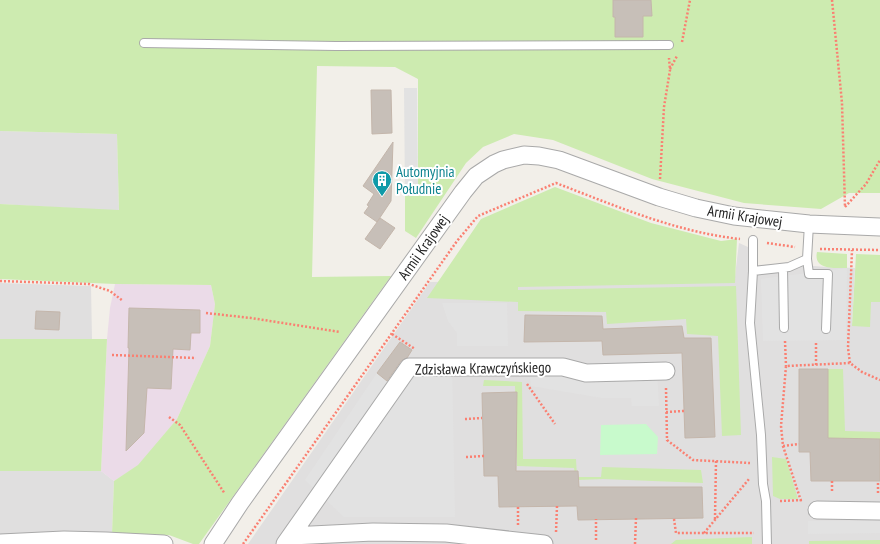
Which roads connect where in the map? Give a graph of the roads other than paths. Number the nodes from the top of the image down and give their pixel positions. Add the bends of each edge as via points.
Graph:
1 (144, 43) dead end
2 (669, 45) road end
3 (809, 224) junction
4 (880, 228) edge
5 (753, 240) road end
6 (807, 260) junction
7 (784, 268) junction
8 (753, 271) junction
9 (784, 328) dead end
10 (826, 329) dead end
11 (666, 371) road end
12 (879, 505) edge
13 (817, 510) dead end
14 (288, 540) edge
15 (550, 540) edge
16 (0, 543) edge
17 (164, 544) edge
18 (213, 544) edge
19 (767, 544) edge

1 - 2 lane via 336,46
3 - 4 street, Armii Krajowej
3 - 6 lane
3 - 18 street, Armii Krajowej via 734,216 696,208 559,160 524,155 503,160 476,176
5 - 8 lane
6 - 7 lane
6 - 10 lane via 809,274 828,274
7 - 8 lane
7 - 9 lane
8 - 19 lane via 750,323 761,435
11 - 14 street, Zdzisława Krawczyńskiego via 586,372 563,367 409,368
12 - 13 street
14 - 15 street, Zdzisława Krawczyńskiego via 373,532 446,533
16 - 17 street via 64,540

